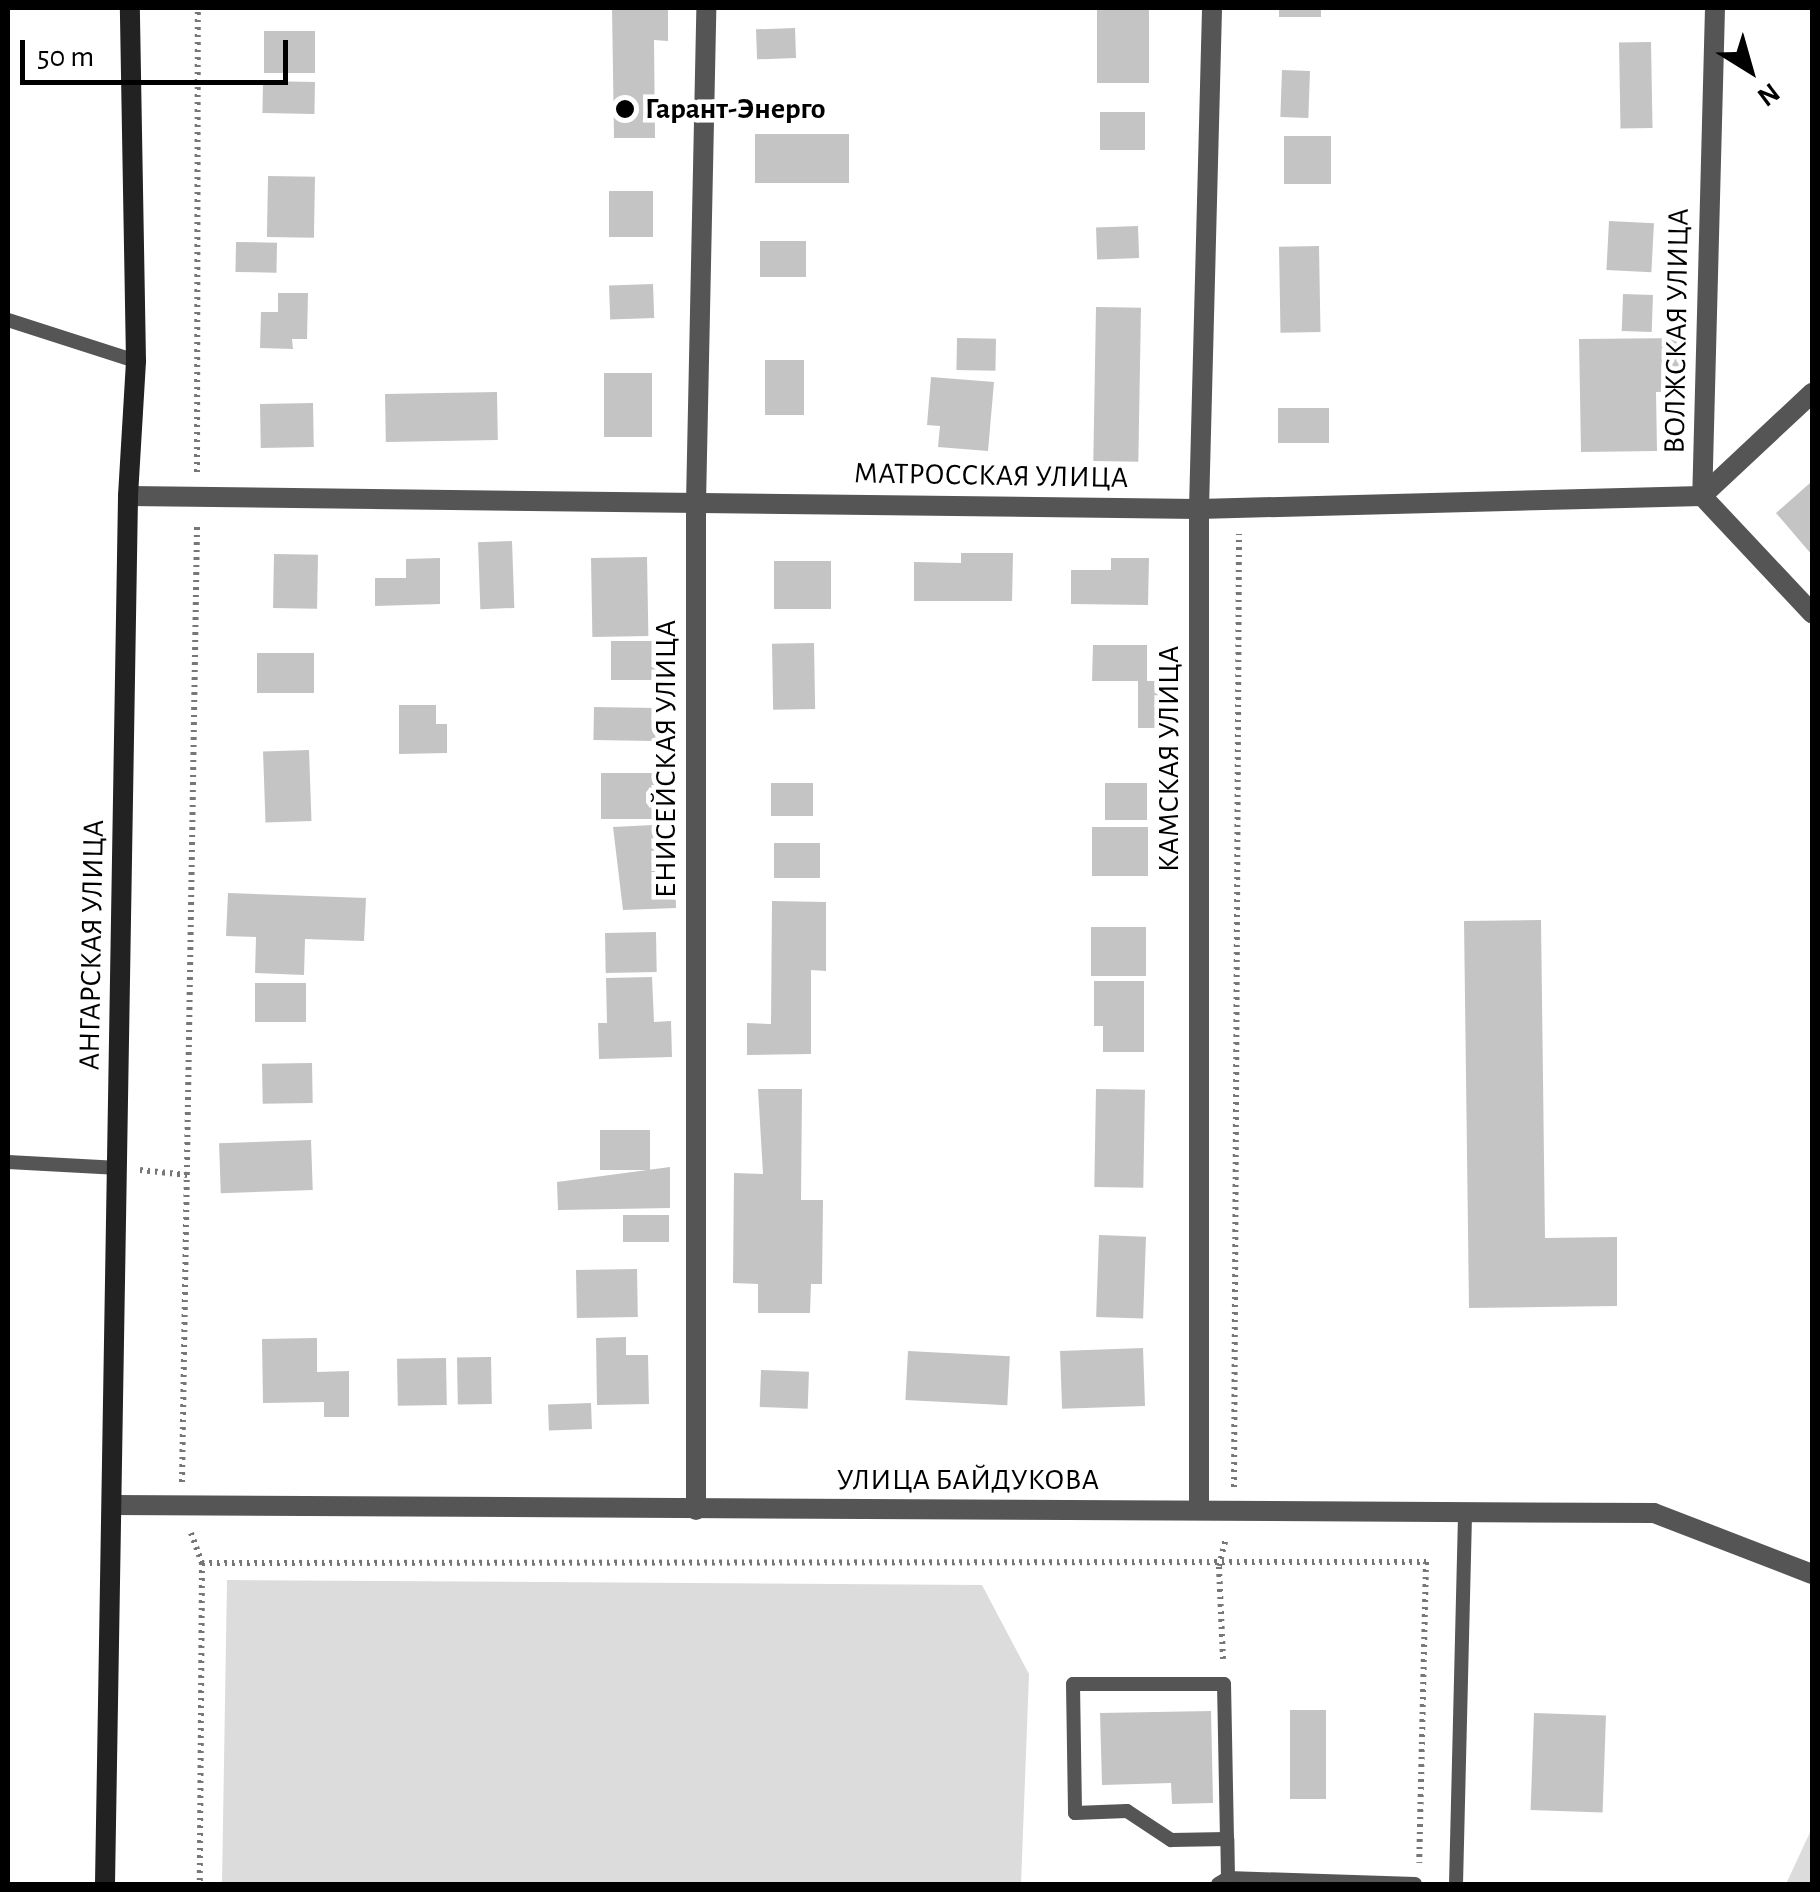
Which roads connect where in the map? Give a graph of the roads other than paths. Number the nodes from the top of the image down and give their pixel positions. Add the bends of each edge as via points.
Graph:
1 (130, 8) edge
2 (706, 8) edge
3 (1212, 8) edge
4 (1715, 8) edge
5 (8, 320) edge
6 (136, 362) junction
7 (1812, 393) edge
8 (128, 496) junction
9 (1702, 496) junction
10 (696, 503) junction
11 (1199, 508) junction
12 (1812, 613) edge
13 (8, 1162) edge
14 (119, 1168) junction
15 (112, 1506) junction
16 (696, 1510) junction
17 (1200, 1510) junction
18 (1464, 1512) junction
19 (1812, 1574) edge
20 (1228, 1839) junction
21 (1223, 1881) edge
22 (105, 1884) edge
23 (1417, 1884) edge
24 (1456, 1884) edge

1 - 6 main road, АНГАРСКАЯ УЛИЦА
2 - 10 street, ЕНИСЕЙСКАЯ УЛИЦА
3 - 11 street, КАМСКАЯ УЛИЦА
4 - 9 street, ВОЛЖСКАЯ УЛИЦА
5 - 6 lane
6 - 8 main road, АНГАРСКАЯ УЛИЦА
7 - 9 street
8 - 10 street, МАТРОССКАЯ УЛИЦА
8 - 14 main road, АНГАРСКАЯ УЛИЦА
9 - 11 street, МАТРОССКАЯ УЛИЦА
9 - 12 street, ВОЛЖСКАЯ УЛИЦА
10 - 11 street, МАТРОССКАЯ УЛИЦА
10 - 16 street, ЕНИСЕЙСКАЯ УЛИЦА
11 - 17 street, КАМСКАЯ УЛИЦА
13 - 14 lane
14 - 15 main road, АНГАРСКАЯ УЛИЦА
15 - 16 street, УЛИЦА БАЙДУКОВА
15 - 22 main road, АНГАРСКАЯ УЛИЦА
16 - 17 street, УЛИЦА БАЙДУКОВА
17 - 18 street, УЛИЦА БАЙДУКОВА
18 - 19 street, УЛИЦА БАЙДУКОВА via 1654,1513
18 - 24 lane
20 - 20 lane via 1224,1684 1073,1684 1076,1813 1128,1811 1170,1840
20 - 21 lane
21 - 23 lane

